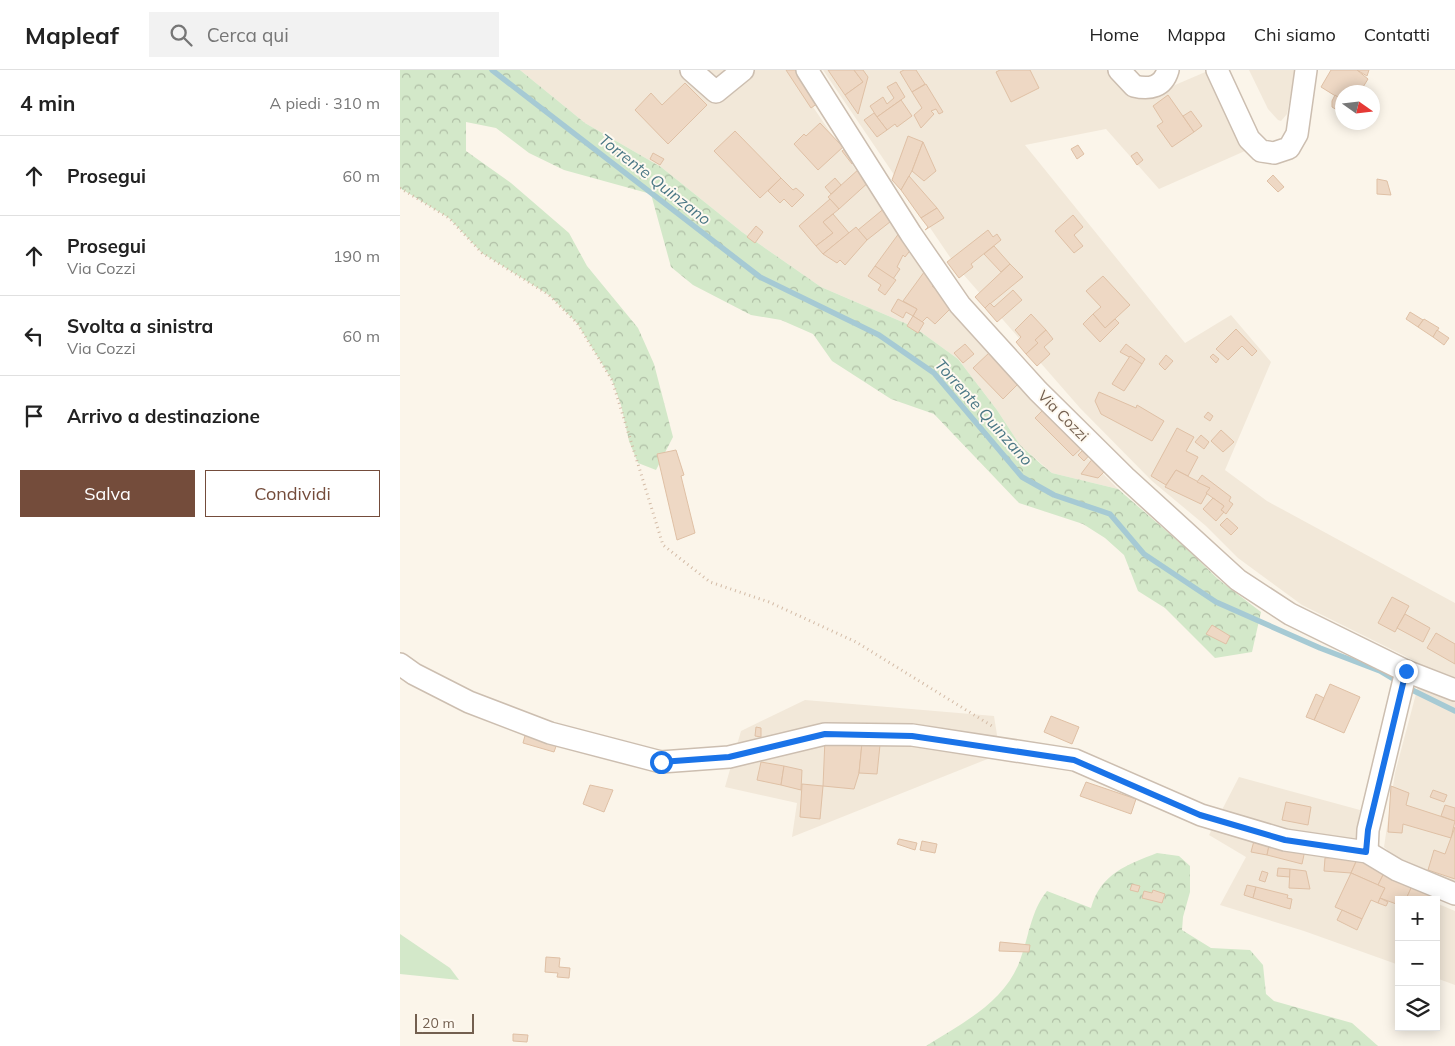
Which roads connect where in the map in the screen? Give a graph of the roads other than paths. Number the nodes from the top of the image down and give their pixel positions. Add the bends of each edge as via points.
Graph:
1 (691, 70) edge
2 (743, 70) edge
3 (807, 70) edge
4 (1119, 70) edge
5 (1168, 70) edge
6 (1217, 70) edge
7 (1306, 70) edge
8 (400, 664) edge
9 (1406, 671) junction
10 (1455, 690) edge
11 (1366, 852) junction
12 (1455, 894) edge

1 - 2 street via 716,92
3 - 9 street, Via Cozzi via 960,305 1052,405 1125,478 1238,580 1290,614
4 - 5 street via 1134,86 1149,88 1163,82
6 - 7 street via 1249,139 1266,153 1282,151 1294,142 1299,128
8 - 11 street via 469,702 559,735 661,762 729,757 825,734 912,736 1074,760 1200,815 1285,840
9 - 10 street, Via Cozzi
9 - 11 street via 1368,830
11 - 12 street via 1397,870

